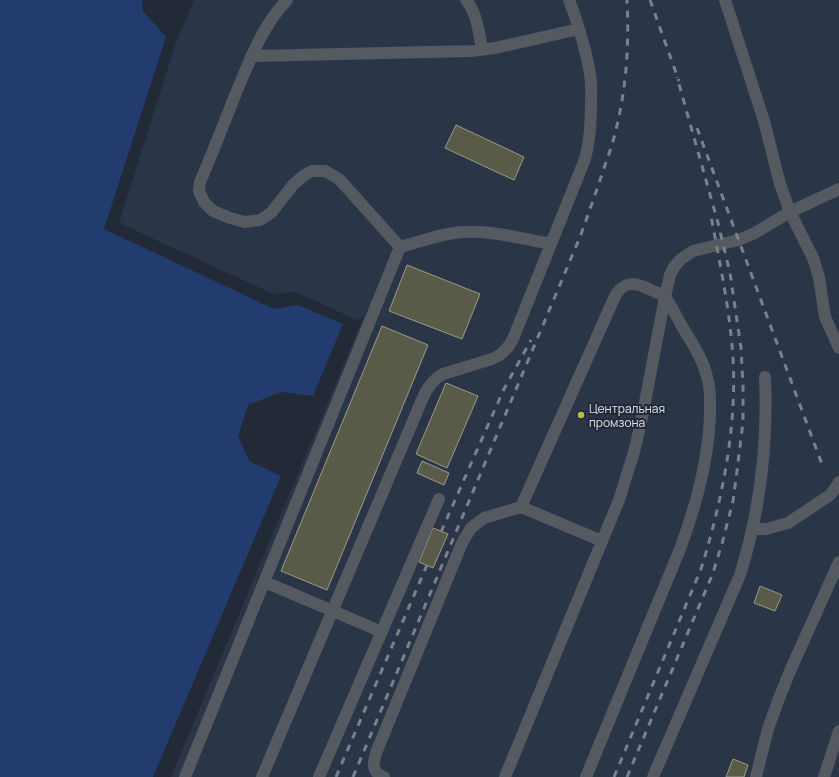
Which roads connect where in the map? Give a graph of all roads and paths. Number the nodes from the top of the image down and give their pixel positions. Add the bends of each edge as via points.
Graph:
1 (287, 0) edge
2 (466, 0) edge
3 (569, 0) edge
4 (725, 0) edge
5 (579, 29) junction
6 (482, 49) junction
7 (251, 56) junction
8 (839, 189) edge
9 (790, 212) junction
10 (551, 244) junction
11 (400, 247) junction
12 (665, 297) junction
13 (839, 348) edge
14 (765, 377) dead end
15 (839, 482) edge
16 (439, 499) dead end
17 (521, 507) junction
18 (752, 529) junction
19 (602, 541) junction
20 (839, 562) edge
21 (265, 582) junction
22 (332, 611) junction
23 (382, 632) junction
24 (839, 731) edge
25 (185, 777) edge
26 (262, 777) edge
27 (319, 777) edge
28 (384, 777) edge
29 (505, 777) edge
30 (586, 777) edge
31 (653, 777) edge
32 (756, 777) edge
33 (824, 777) edge

1 - 7 lane via 267,26
2 - 6 lane via 476,19
3 - 5 lane
4 - 9 lane via 764,120 780,184
5 - 6 lane
5 - 10 lane via 590,73 589,139 585,159
6 - 7 lane
7 - 11 lane via 200,182 199,191 204,202 213,211 230,218 245,222 260,220 271,213 303,176 312,171 324,172 339,179
8 - 9 lane
9 - 12 lane via 753,234 687,254 674,267
9 - 13 lane via 813,258 825,317
10 - 11 lane via 471,232 448,234
10 - 22 lane via 508,347 492,359 443,374 427,389
11 - 21 lane
12 - 17 lane via 635,284 623,286 616,294
12 - 19 lane via 634,452 619,500
12 - 30 lane via 700,356 708,377 710,423 706,450 688,528
14 - 18 lane via 765,437 758,501
15 - 18 lane via 830,495 788,523 766,529
16 - 23 lane
17 - 19 lane
17 - 28 lane via 484,518 471,528 462,543 376,753 373,763 375,770
18 - 31 lane via 740,574
19 - 29 lane
20 - 32 lane via 778,701
21 - 22 lane
21 - 25 lane
22 - 23 lane
22 - 26 lane
23 - 27 lane
24 - 33 lane

